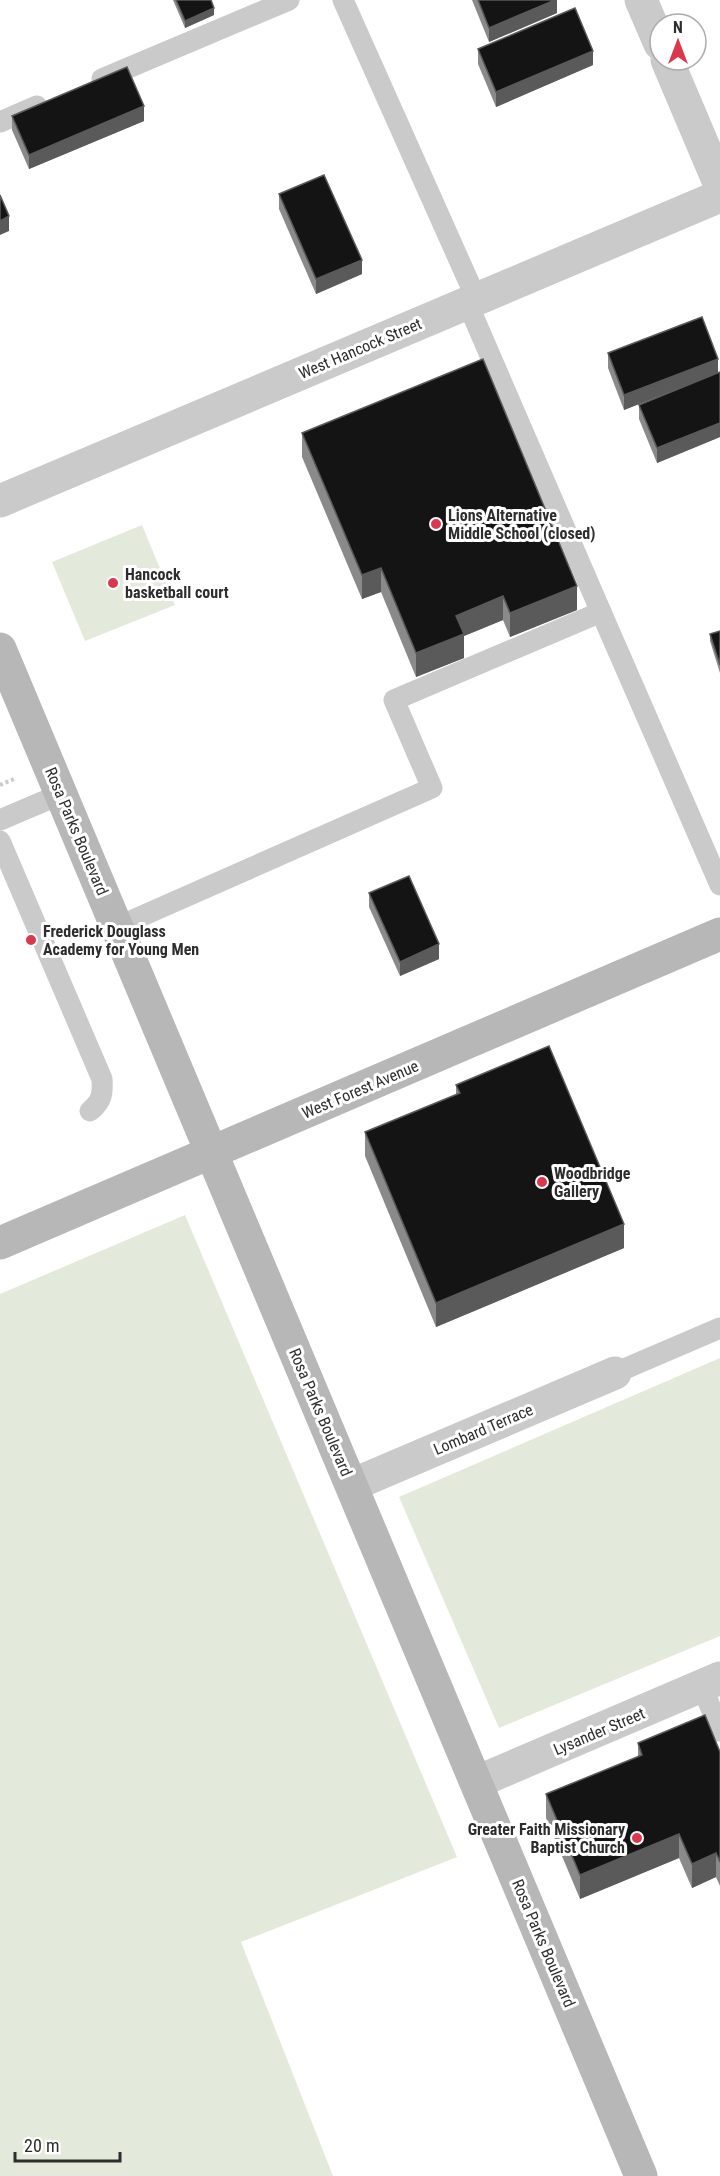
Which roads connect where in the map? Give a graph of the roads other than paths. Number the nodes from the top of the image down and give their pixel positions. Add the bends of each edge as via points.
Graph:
1 (290, 0) edge
2 (343, 0) edge
3 (641, 0) edge
4 (648, 16) edge
5 (672, 72) edge
6 (86, 86) edge
7 (54, 100) edge
8 (0, 122) edge
9 (720, 184) edge
10 (720, 196) edge
11 (472, 300) junction
12 (0, 501) edge
13 (601, 612) junction
14 (0, 649) edge
15 (61, 795) junction
16 (0, 820) edge
17 (0, 841) edge
18 (720, 885) edge
19 (117, 927) junction
20 (720, 934) edge
21 (90, 1111) dead end
22 (211, 1153) junction
23 (0, 1243) edge
24 (720, 1328) edge
25 (615, 1373) joint
26 (352, 1485) junction
27 (711, 1682) edge
28 (720, 1731) edge
29 (477, 1782) junction
30 (641, 2176) edge

1 - 6 lane
2 - 11 lane
3 - 4 street
5 - 9 street
7 - 8 lane
10 - 11 street, West Hancock Street
11 - 12 street, West Hancock Street
11 - 13 lane
13 - 18 lane
13 - 19 lane via 394,700 432,788
14 - 15 street, Rosa Parks Boulevard
15 - 16 lane
15 - 19 street, Rosa Parks Boulevard
17 - 21 lane via 102,1079 103,1093
19 - 22 street, Rosa Parks Boulevard
20 - 22 street, West Forest Avenue
22 - 23 street, West Forest Avenue
22 - 26 street, Rosa Parks Boulevard
24 - 25 lane
25 - 26 street, Lombard Terrace
26 - 29 street, Rosa Parks Boulevard
27 - 28 lane
27 - 29 street, Lysander Street
29 - 30 street, Rosa Parks Boulevard

